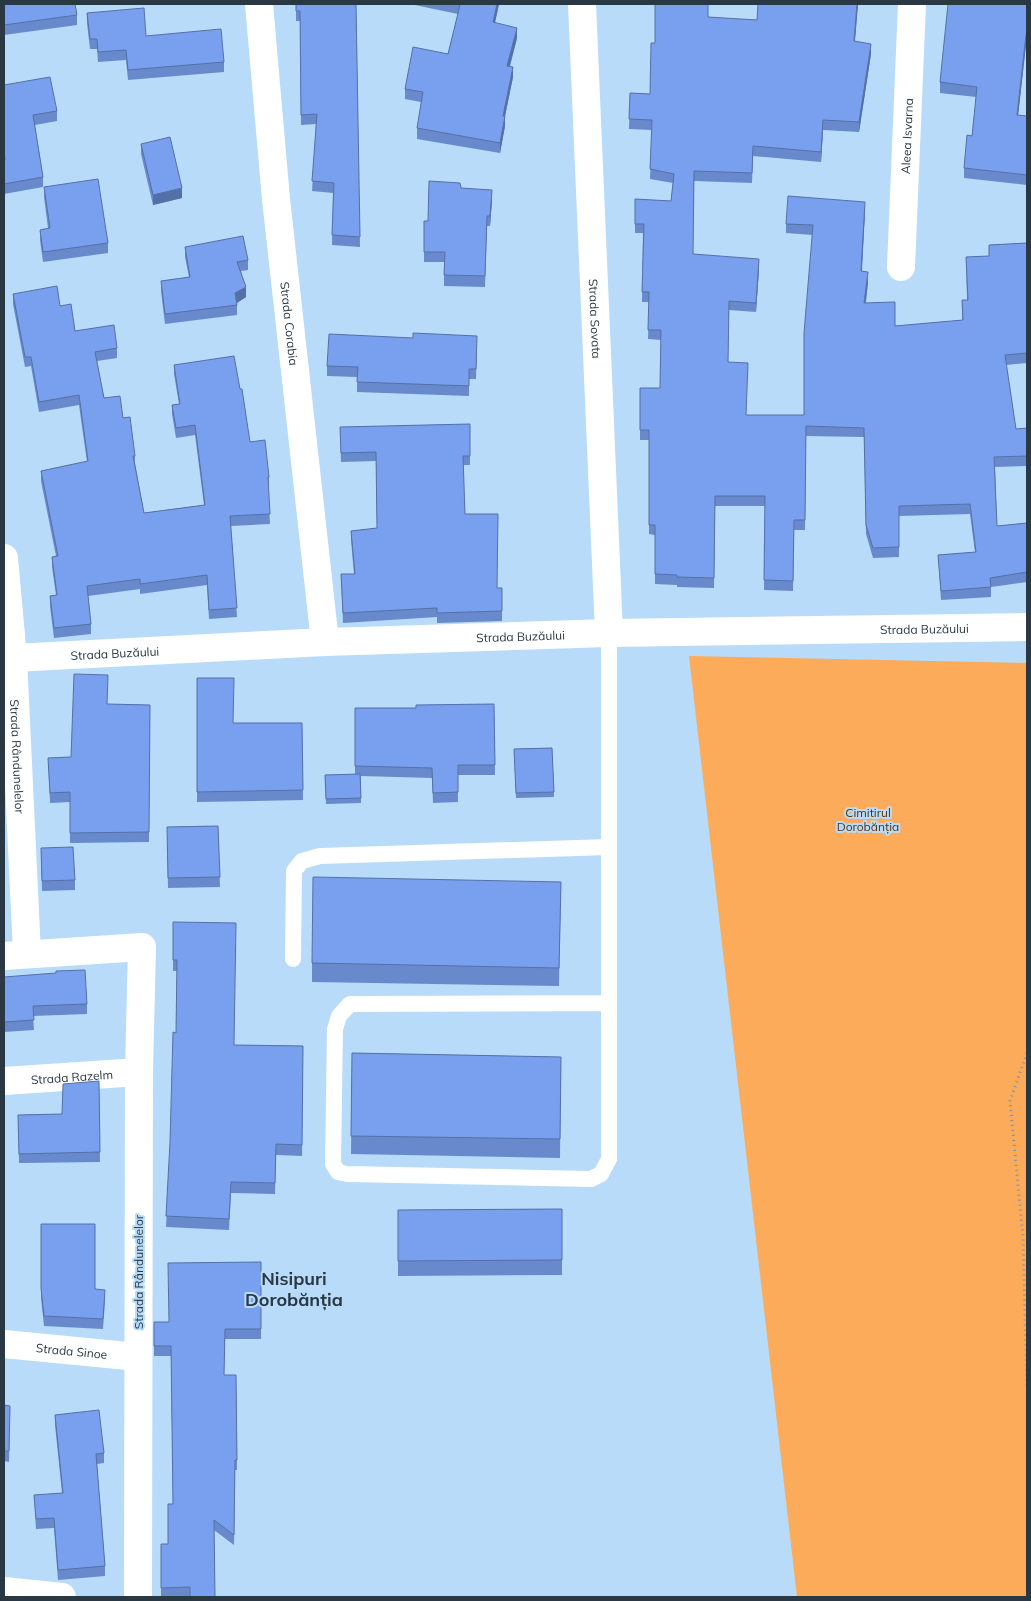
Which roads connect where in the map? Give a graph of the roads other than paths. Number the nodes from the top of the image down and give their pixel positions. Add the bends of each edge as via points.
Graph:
1 (259, 4) edge
2 (582, 4) edge
3 (912, 4) edge
4 (901, 267) dead end
5 (4, 558) edge
6 (1027, 627) edge
7 (609, 633) junction
8 (325, 642) junction
9 (13, 658) junction
10 (609, 846) junction
11 (15, 955) edge
12 (293, 959) dead end
13 (608, 1003) junction
14 (139, 1072) junction
15 (4, 1081) edge
16 (4, 1344) edge
17 (138, 1357) junction
18 (4, 1591) edge
19 (62, 1597) edge
20 (138, 1597) edge

1 - 8 street, Strada Corabia via 276,199
2 - 7 street, Strada Sovata
3 - 4 street, Aleea Isvarna
5 - 9 street, Strada Rândunelelor
6 - 7 street, Strada Buzăului
7 - 8 street, Strada Buzăului
7 - 10 lane
8 - 9 street, Strada Buzăului
9 - 11 street, Strada Rândunelelor
10 - 12 lane via 320,856 302,861 294,872
10 - 13 lane
11 - 14 street, Strada Rândunelelor via 142,947
13 - 13 lane via 350,1004 339,1016 335,1029 333,1164 338,1172 347,1174 591,1179 601,1174 608,1159
14 - 15 street, Strada Razelm
14 - 17 street, Strada Rândunelelor
16 - 17 street, Strada Sinoe
17 - 20 street, Strada Rândunelelor
18 - 19 street

